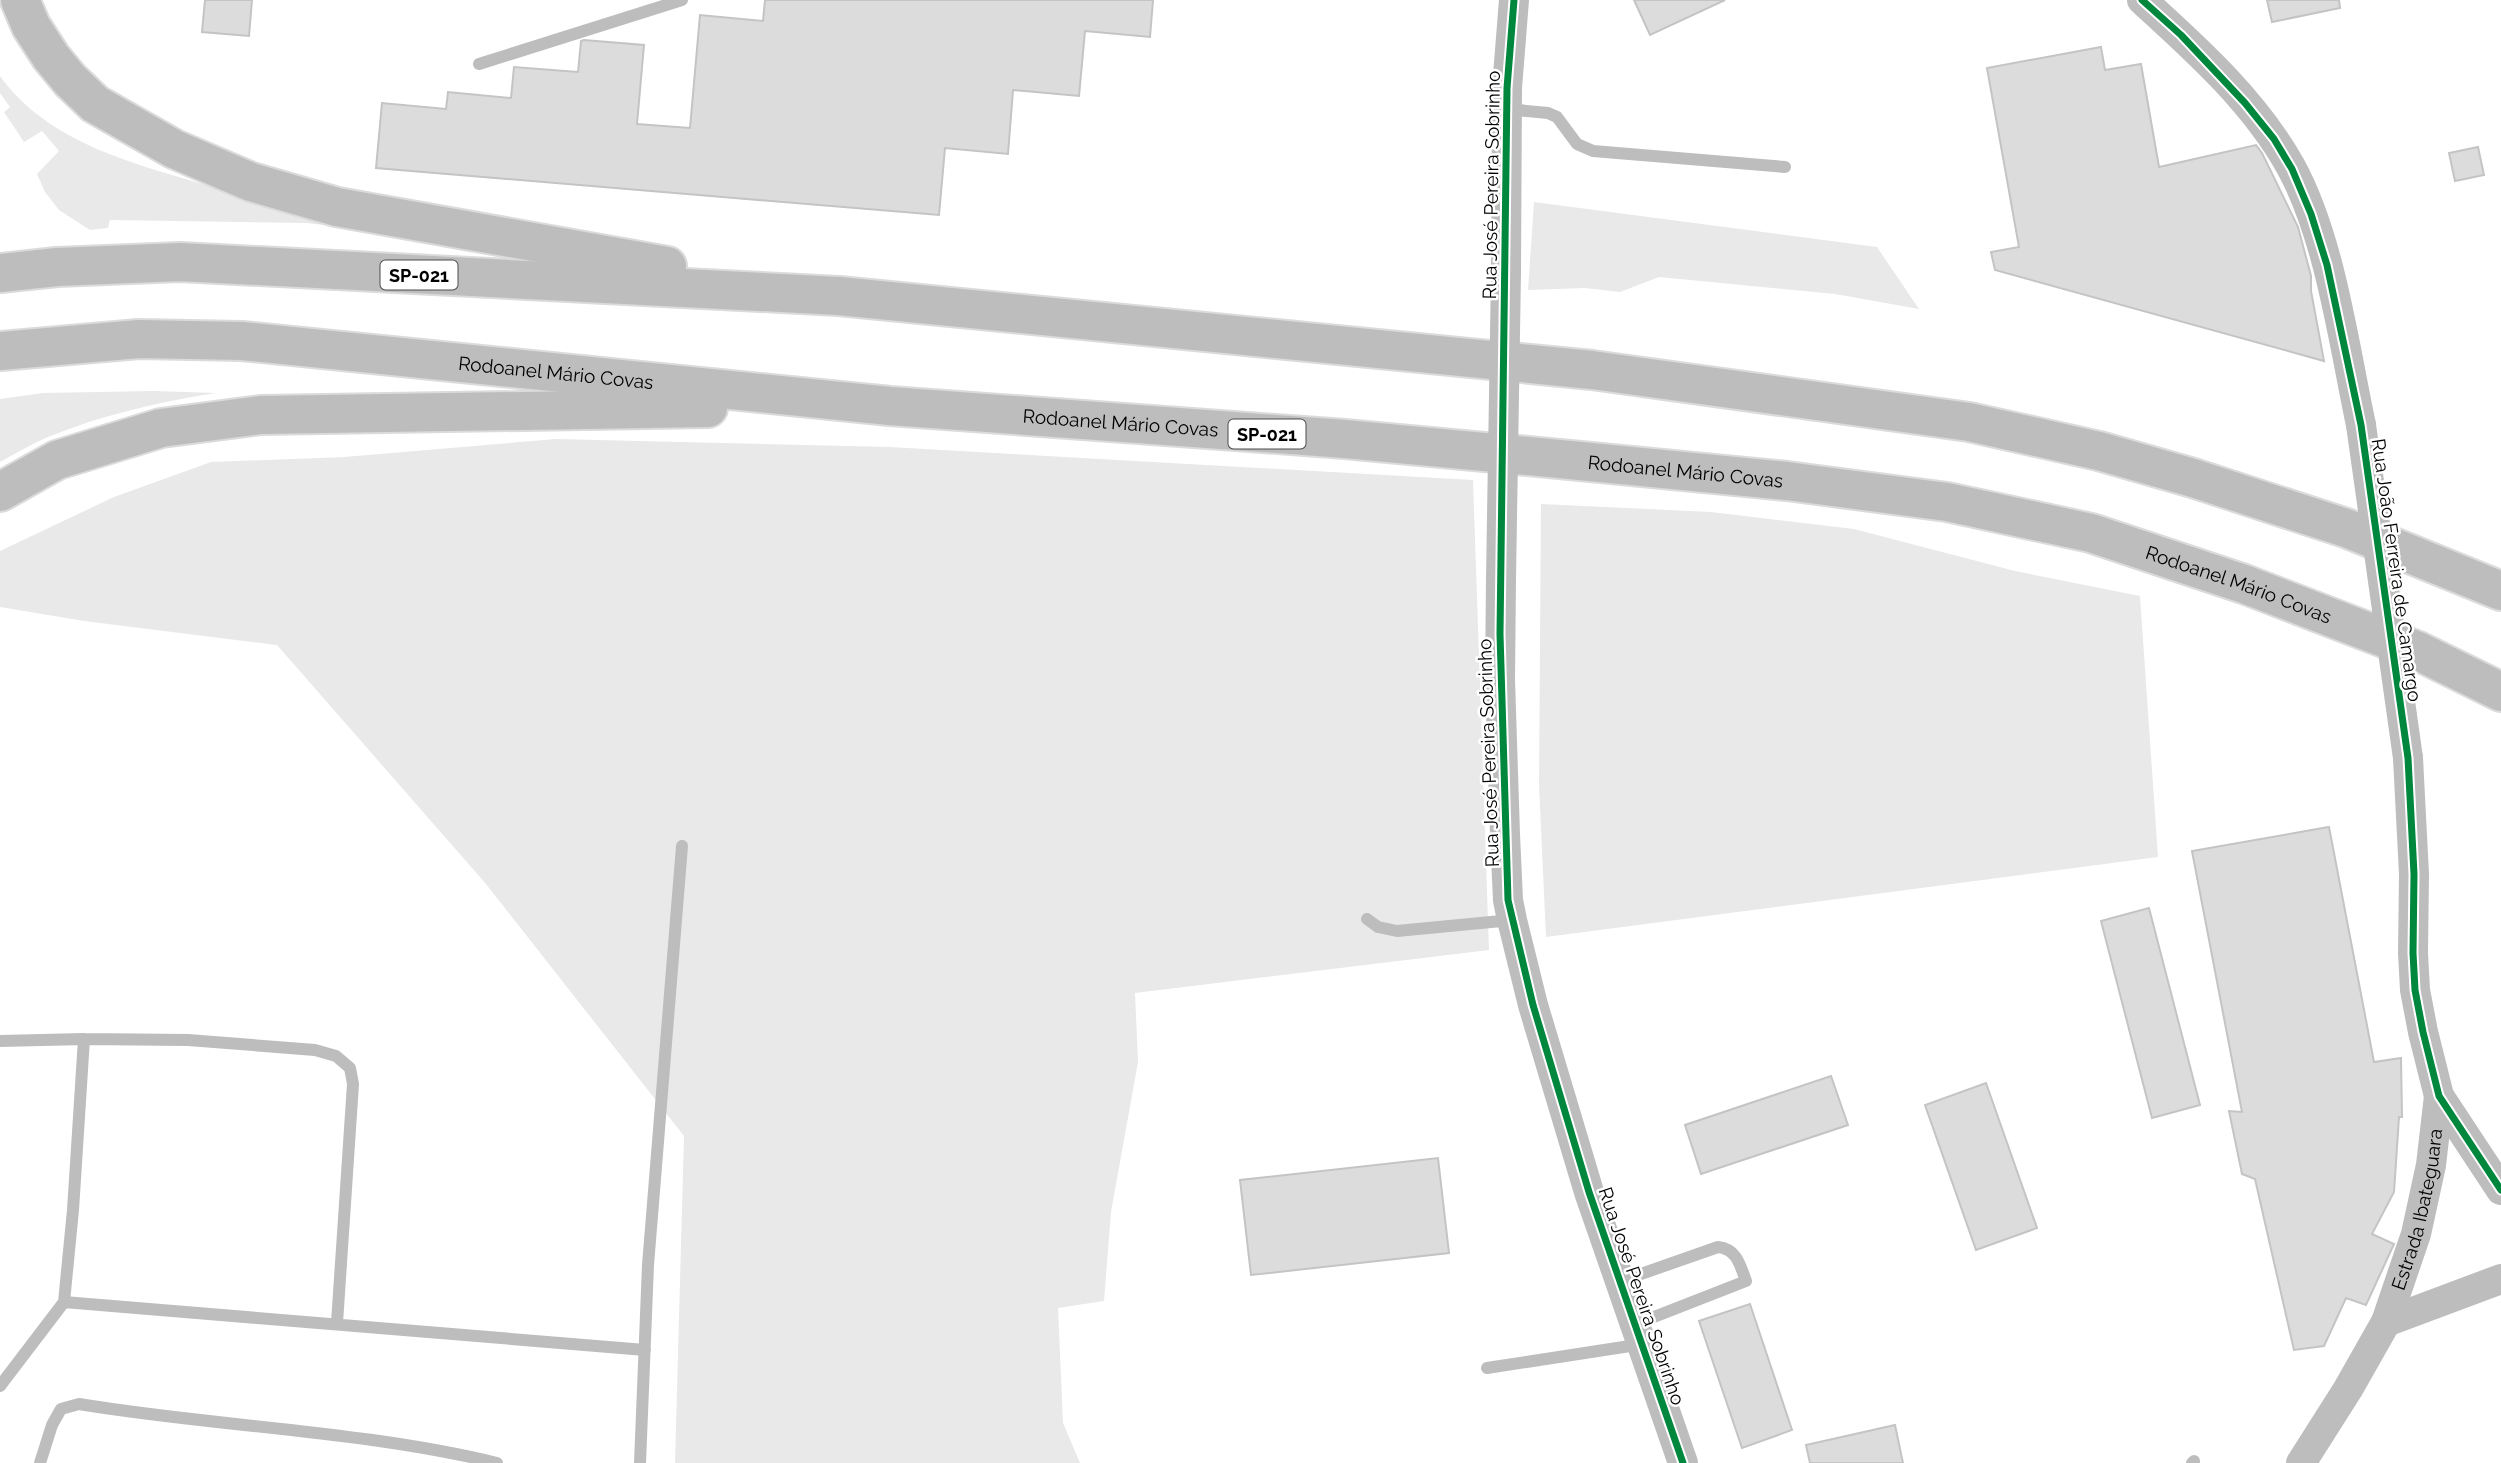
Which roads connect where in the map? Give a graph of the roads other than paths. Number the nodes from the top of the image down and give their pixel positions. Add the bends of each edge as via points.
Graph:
1 (20, 0) edge
2 (682, 0) edge
3 (2142, 0) edge
4 (1515, 5) edge
5 (480, 64) dead end
6 (1507, 108) junction
7 (1785, 167) dead end
8 (0, 273) edge
9 (839, 296) junction
10 (0, 351) edge
11 (890, 405) junction
12 (0, 492) edge
13 (2501, 591) edge
14 (2501, 692) edge
15 (682, 846) dead end
16 (1367, 919) dead end
17 (1512, 920) junction
18 (84, 1039) junction
19 (0, 1041) edge
20 (2439, 1096) junction
21 (2501, 1190) edge
22 (2501, 1279) edge
23 (1621, 1281) junction
24 (64, 1302) junction
25 (2386, 1322) junction
26 (337, 1323) junction
27 (1640, 1334) junction
28 (645, 1350) junction
29 (1487, 1368) dead end
30 (0, 1386) edge
31 (40, 1463) edge
32 (498, 1463) edge
33 (640, 1463) edge
34 (1683, 1463) edge
35 (2301, 1463) edge

1 - 9 highway via 51,57 95,104 174,149 251,182 337,207
2 - 5 lane
3 - 20 street, Rua João Ferreira de Camargo, bridge via 2245,103 2274,139 2311,214 2327,265 2361,425 2408,758 2415,990
4 - 6 street, Rua José Pereira Sobrinho
6 - 7 lane via 1557,117 1577,145 1593,151
6 - 17 street, Rua José Pereira Sobrinho, bridge via 1500,680
8 - 9 highway, SP-021 via 180,262
9 - 13 highway, SP-021 via 1592,370 1969,422 2193,478 2346,528
10 - 11 highway, Rodoanel Mário Covas / SP-021 via 139,339 242,341
11 - 12 highway via 261,415 160,428 57,460
11 - 14 highway, Rodoanel Mário Covas / SP-021 via 1345,439 1787,481 1947,502 2091,533 2244,584 2418,651
15 - 28 lane
16 - 17 lane via 1397,931
17 - 23 street, Rua José Pereira Sobrinho via 1589,1192
18 - 19 lane
18 - 24 lane
18 - 26 lane via 188,1040 315,1050 336,1056 350,1068 353,1084
20 - 21 street, Rua João Ferreira de Camargo
20 - 25 street, Estrada Ibateguara via 2416,1234
22 - 25 street, Estrada Ibateguara
23 - 27 street, Rua José Pereira Sobrinho
23 - 27 lane via 1718,1247 1734,1252 1746,1281
24 - 26 lane
24 - 30 lane
25 - 35 street, Estrada Ibateguara
26 - 28 lane
27 - 29 lane
27 - 34 street, Rua José Pereira Sobrinho
28 - 33 lane
31 - 32 lane via 61,1409 79,1404 304,1431

